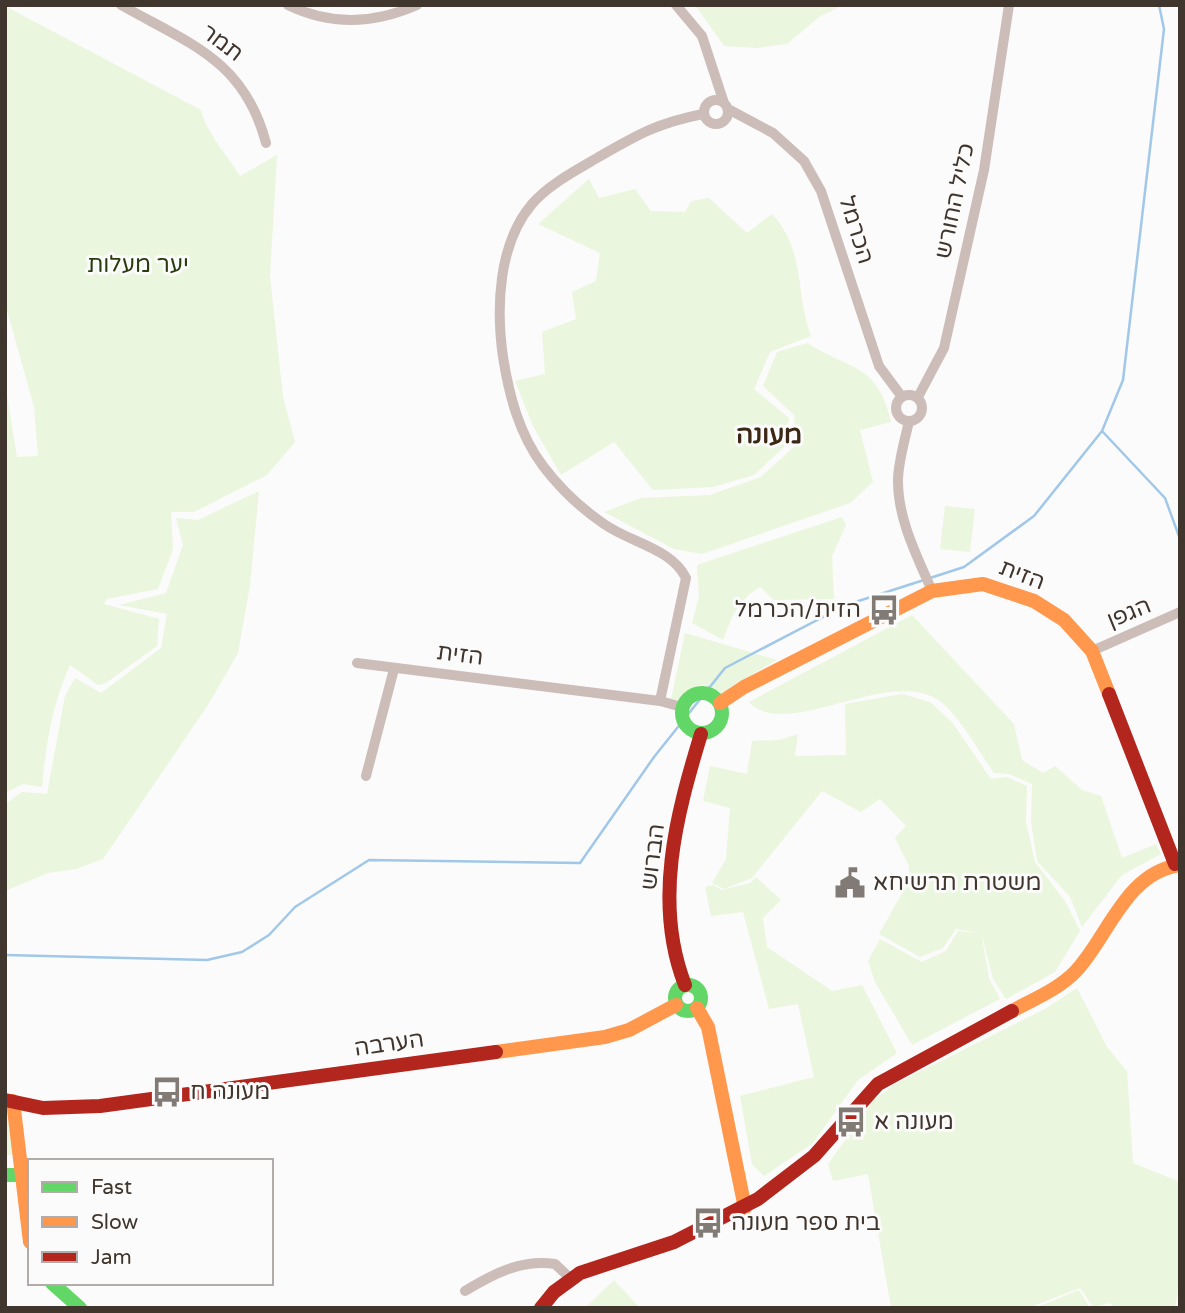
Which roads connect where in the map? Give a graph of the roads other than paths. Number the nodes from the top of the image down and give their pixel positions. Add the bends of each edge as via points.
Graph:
1 (121, 5) edge
2 (288, 5) edge
3 (676, 5) edge
4 (1009, 5) edge
5 (409, 7) edge
6 (712, 66) junction
7 (726, 106) junction
8 (705, 109) junction
9 (266, 143) dead end
10 (902, 397) junction
11 (918, 397) junction
12 (909, 421) junction
13 (932, 591) junction
14 (1180, 612) edge
15 (1092, 651) junction
16 (357, 663) dead end
17 (394, 669) junction
18 (660, 701) junction
19 (720, 704) junction
20 (682, 707) junction
21 (701, 734) junction
22 (366, 776) dead end
23 (1177, 864) edge
24 (685, 985) junction
25 (676, 1004) junction
26 (697, 1008) junction
27 (9, 1100) edge
28 (5, 1175) edge
29 (22, 1175) junction
30 (745, 1208) junction
31 (28, 1234) edge
32 (570, 1278) junction
33 (54, 1285) edge
34 (465, 1291) dead end
35 (80, 1308) edge
36 (541, 1308) edge

1 - 9 street, תמר via 200,49 227,70 252,101
2 - 5 street via 342,21 383,18
3 - 6 street via 702,36
4 - 11 street, כליל החורש via 984,170 944,348
6 - 7 street
6 - 8 street via 713,89
7 - 8 street via 714,100
7 - 8 street via 724,121 716,125 707,121
7 - 10 street, הכרמל via 773,133 804,161 821,191 879,366
8 - 18 street via 637,134 567,176 533,203 508,248 500,311 508,385 527,441 543,466 605,525 678,562 686,578
10 - 11 street
10 - 12 street via 897,414
11 - 12 street via 923,411
12 - 13 street via 898,478 899,501
13 - 15 main road, הזית via 983,584 1006,590 1064,620
13 - 19 main road, הזית via 744,687
14 - 15 street, הגפן
15 - 23 main road, הזית
16 - 17 street, הזית
17 - 18 street, הזית
17 - 22 street
18 - 20 street, הזית
19 - 20 main road via 700,692 687,698
19 - 21 main road via 719,724
20 - 21 main road via 687,727
21 - 24 main road, הברוש via 687,779 669,880 675,966
23 - 30 main road via 1165,867 1121,903 1065,982 878,1084 812,1158
24 - 25 main road via 675,994
24 - 26 main road via 701,993
25 - 26 main road via 687,1012
25 - 27 main road, הערבה via 629,1030 605,1037 100,1105 43,1108
26 - 30 main road via 708,1027
27 - 29 main road via 21,1146
28 - 29 main road
29 - 31 main road via 21,1205
30 - 32 main road via 650,1252 596,1265
32 - 34 street via 555,1264 527,1264 497,1272
32 - 36 main road
33 - 35 main road

